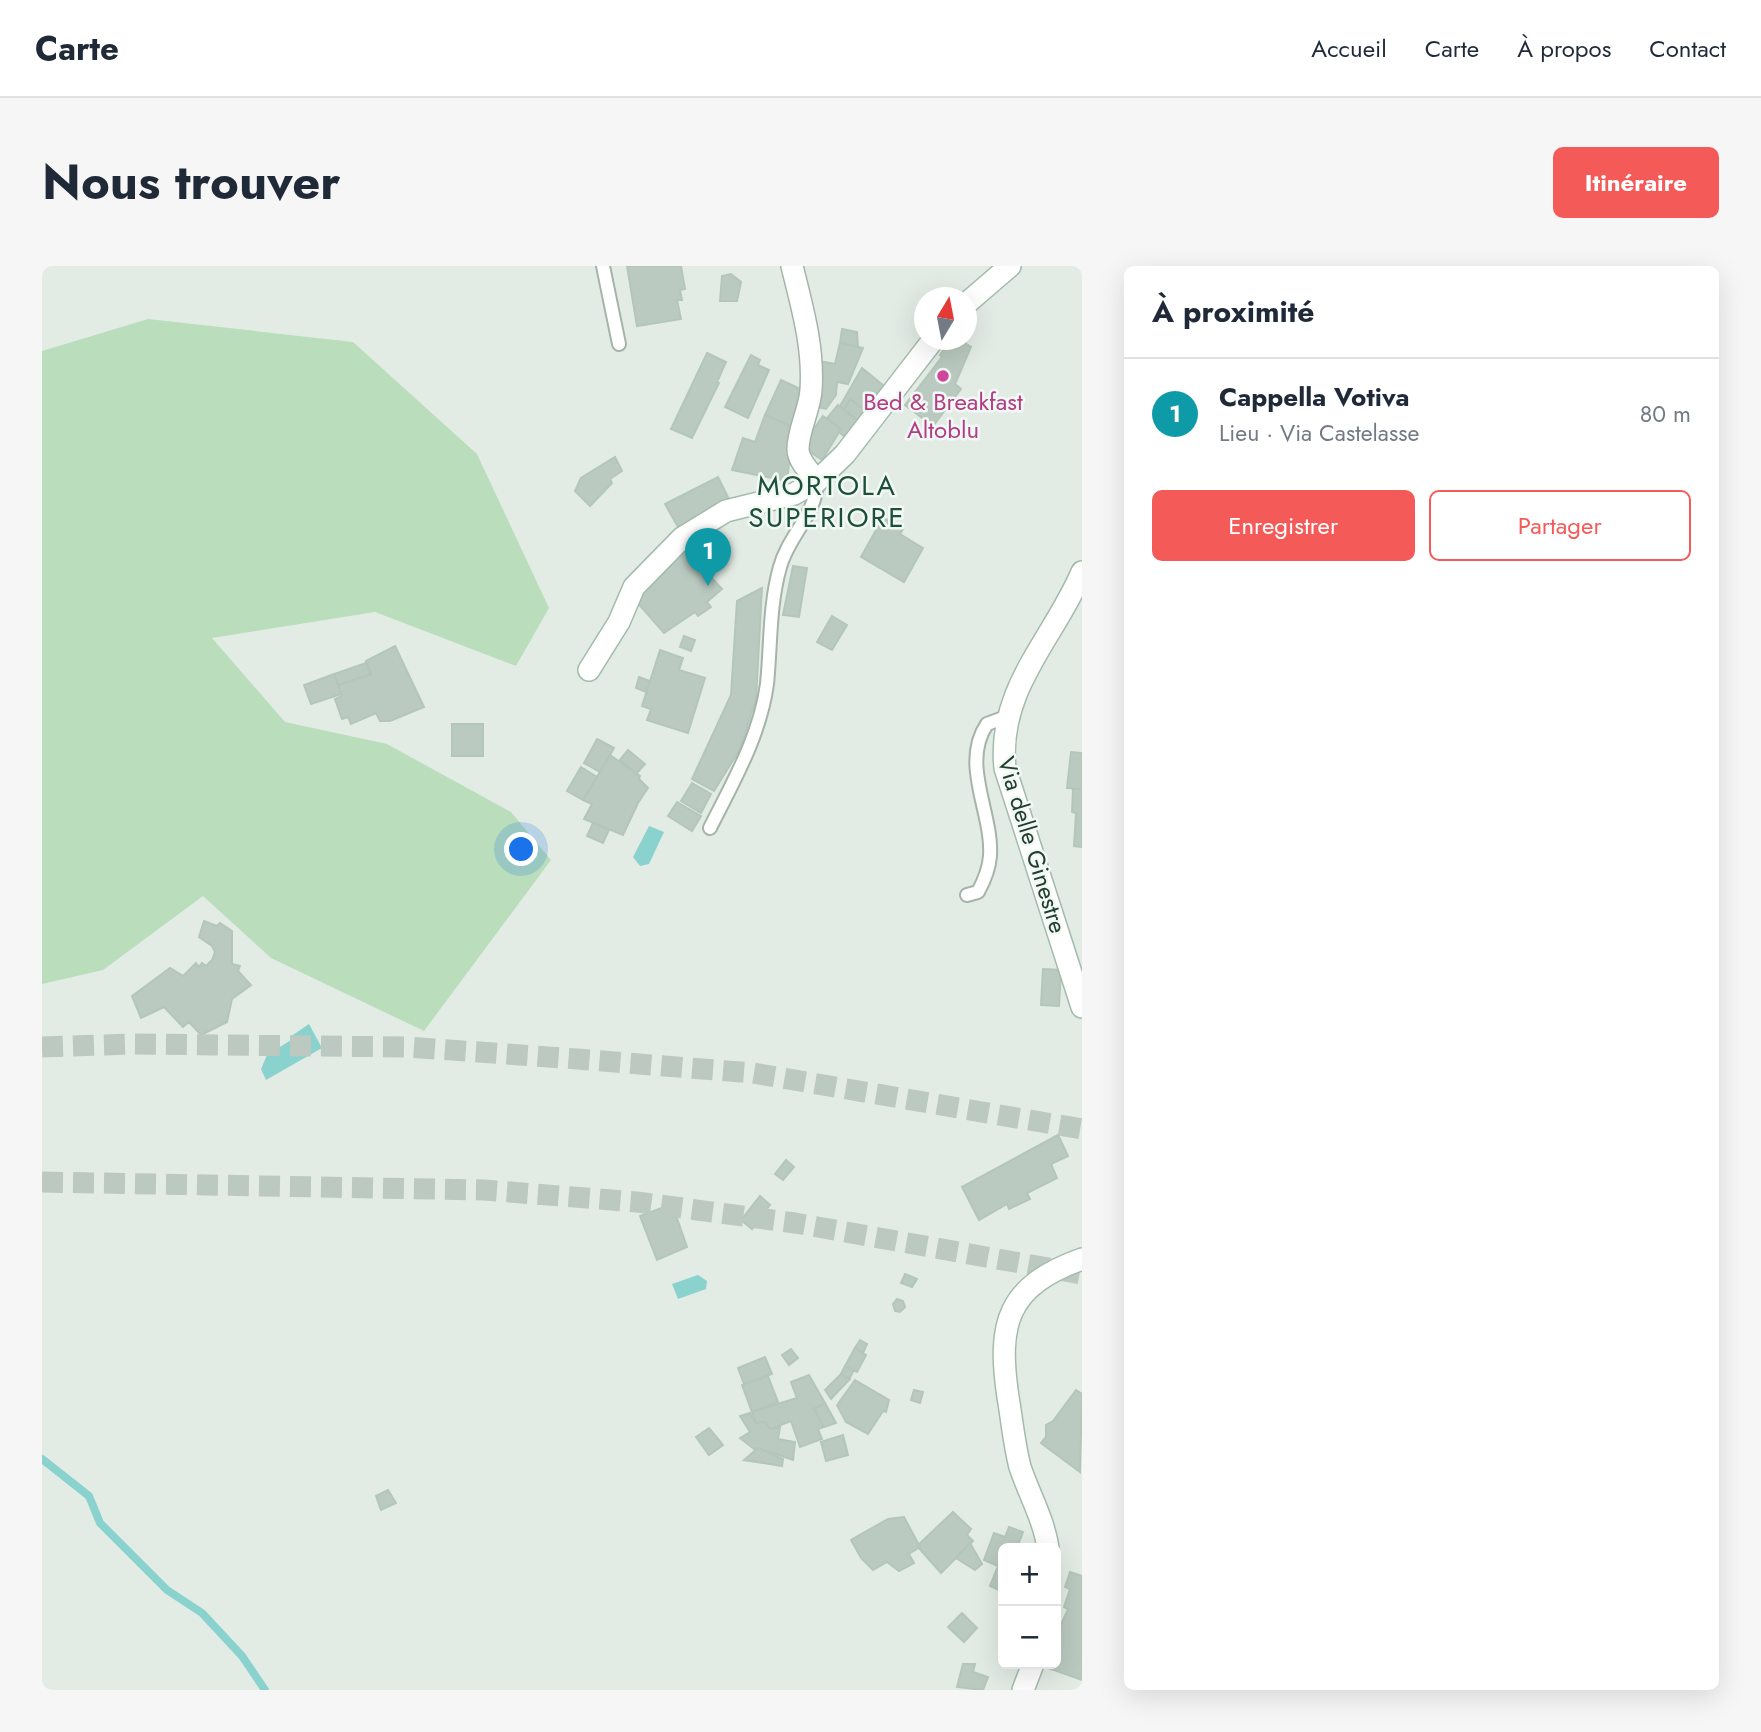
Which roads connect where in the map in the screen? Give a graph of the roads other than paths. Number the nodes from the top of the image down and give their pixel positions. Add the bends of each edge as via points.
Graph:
1 (603, 266) edge
2 (792, 266) edge
3 (1010, 266) edge
4 (977, 294) edge
5 (619, 344) dead end
6 (925, 350) edge
7 (817, 481) junction
8 (1082, 572) edge
9 (589, 670) dead end
10 (1006, 716) junction
11 (710, 828) dead end
12 (967, 895) dead end
13 (1082, 1007) edge
14 (1082, 1259) edge
15 (1046, 1543) edge
16 (1031, 1669) edge
17 (1023, 1690) edge

1 - 5 lane
2 - 7 street via 810,354 811,391 798,449
3 - 4 street
6 - 7 street via 845,454
7 - 9 street via 794,494 726,511 682,538 634,587
7 - 11 lane via 817,499 780,567 772,600 766,686 746,760
8 - 10 street, Via delle Ginestre via 1068,606 1025,671
10 - 12 lane via 987,724 977,747 990,855 978,892
10 - 13 street, Via delle Ginestre via 1002,741 1005,768
14 - 15 street via 1032,1284 1014,1306 1005,1330 1004,1368 1014,1439
16 - 17 street

